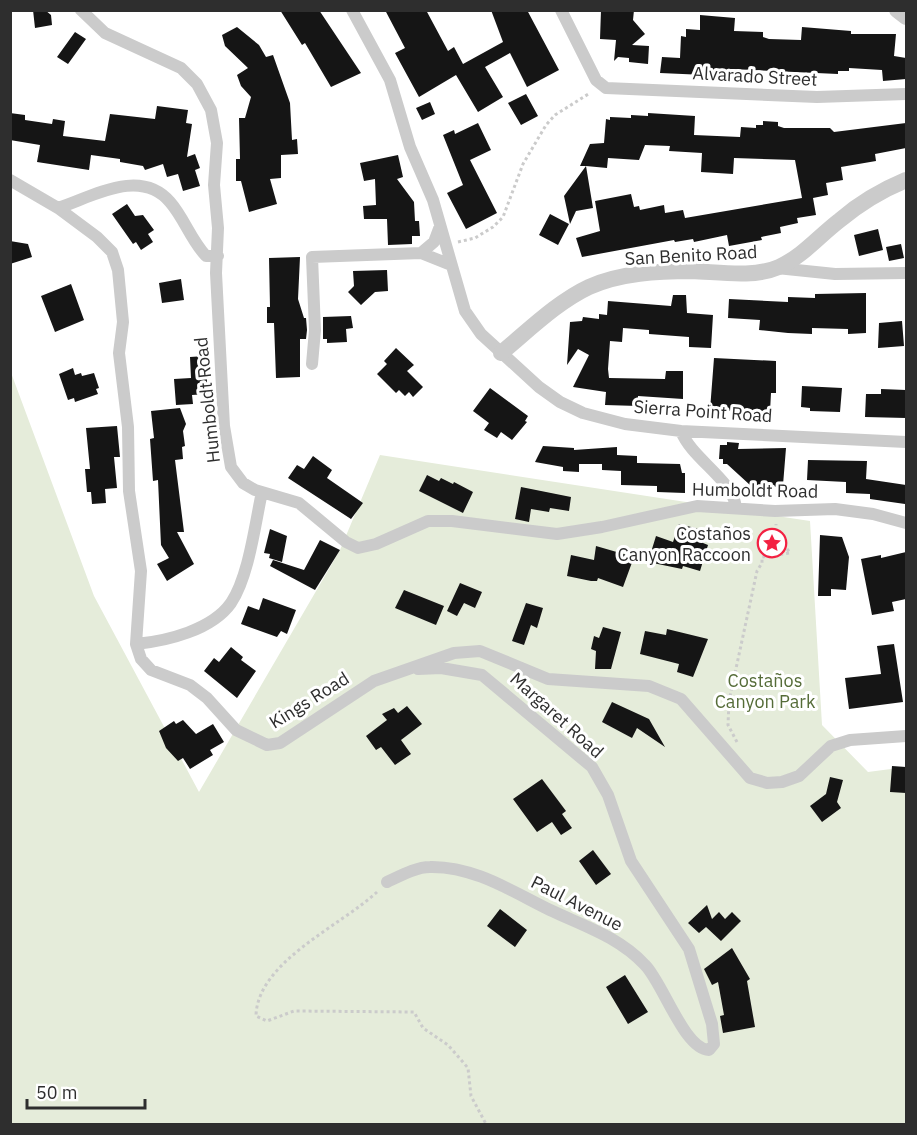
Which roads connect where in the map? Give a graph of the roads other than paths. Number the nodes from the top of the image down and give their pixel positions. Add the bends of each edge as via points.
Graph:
1 (81, 10) edge
2 (352, 10) edge
3 (561, 10) edge
4 (897, 10) edge
5 (906, 17) edge
6 (906, 94) edge
7 (10, 180) edge
8 (906, 180) edge
9 (58, 208) junction
10 (440, 226) junction
11 (421, 253) junction
12 (218, 256) junction
13 (451, 265) junction
14 (777, 268) junction
15 (906, 273) edge
16 (501, 353) junction
17 (312, 364) dead end
18 (681, 431) junction
19 (906, 442) edge
20 (262, 492) junction
21 (736, 507) junction
22 (906, 524) edge
23 (136, 644) junction
24 (402, 670) junction
25 (906, 736) edge
26 (387, 882) road end
27 (703, 1050) joint

1 - 12 street, Humboldt Road via 105,33 181,68 208,102 217,143 214,185
2 - 10 street, Sierra Point Road via 390,80
3 - 6 street, Alvarado Street via 602,86 816,97
4 - 5 street
7 - 9 street
8 - 14 street via 869,199 802,254
9 - 12 street via 122,185 146,186 170,201 206,256
9 - 23 street via 112,252 118,270 123,322 119,353 128,427 129,491 141,571
10 - 11 street via 434,242
10 - 13 street, Sierra Point Road
11 - 13 street
11 - 17 street via 312,257
12 - 20 street, Humboldt Road via 219,363 226,446 236,476
13 - 16 street, Sierra Point Road via 469,319
14 - 15 street, San Benito Road via 835,274
14 - 16 street, San Benito Road via 656,272 601,283 569,299
16 - 18 street, Sierra Point Road via 549,395 577,410 603,420
18 - 19 street, Sierra Point Road
18 - 21 street via 691,450 732,495
20 - 21 street, Humboldt Road via 299,503 358,548 428,521 460,521 557,534 685,507
20 - 23 street via 242,574 230,603 218,615 188,631
21 - 22 street, Humboldt Road via 775,511 835,509
23 - 24 street, Kings Road via 141,659 151,670 190,685 236,730 267,745 280,743 348,696
24 - 25 street, Kings Road via 454,653 480,651 548,679 649,686 681,699 750,778 767,783 799,776 831,746 850,740
24 - 27 street, Margaret Road via 441,668 482,675 592,767 608,795 631,861 689,949 712,1024 714,1044
26 - 27 street, Paul Avenue via 430,867 462,873 510,889 599,931 646,965 690,1039

